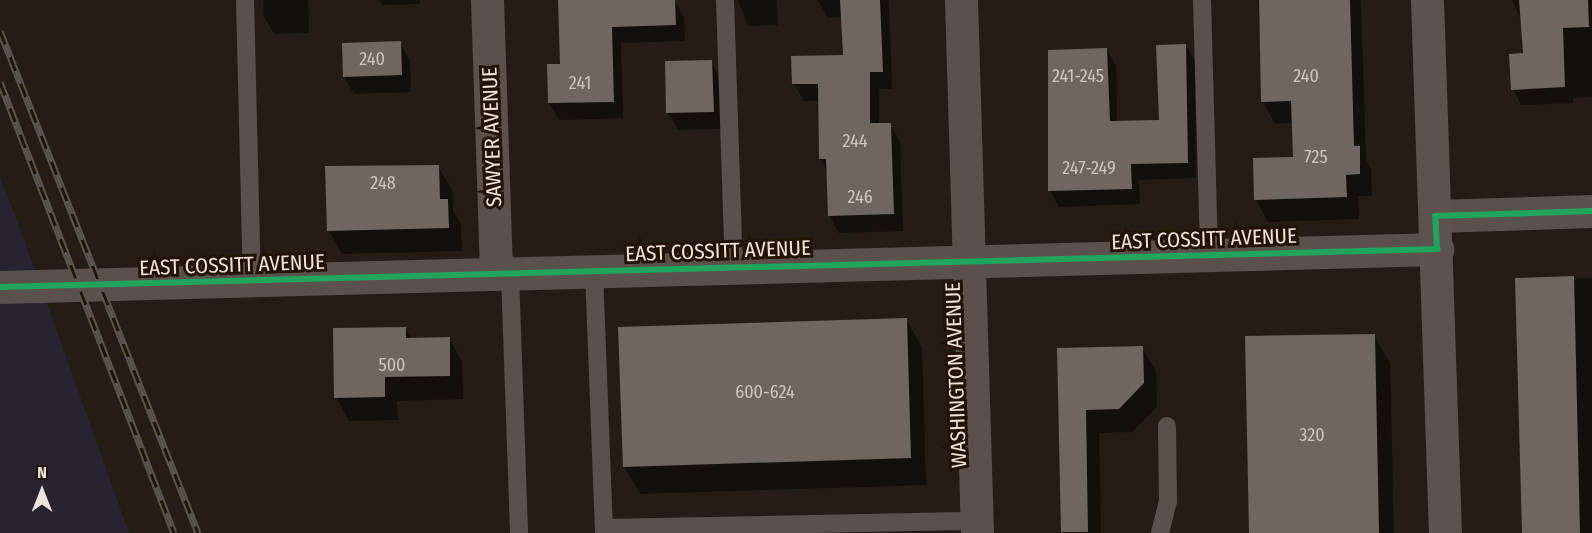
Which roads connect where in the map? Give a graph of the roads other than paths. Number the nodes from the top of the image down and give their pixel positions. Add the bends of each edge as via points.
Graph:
1 (245, 0) edge
2 (487, 0) edge
3 (725, 0) edge
4 (961, 0) edge
5 (1202, 0) edge
6 (1427, 0) edge
7 (1592, 211) edge
8 (1435, 216) junction
9 (1437, 249) junction
10 (1209, 255) junction
11 (969, 261) junction
12 (734, 267) junction
13 (594, 272) junction
14 (503, 274) junction
15 (252, 280) junction
16 (0, 287) edge
17 (1167, 426) dead end
18 (977, 527) edge
19 (604, 530) edge
20 (519, 533) edge
21 (1160, 533) edge
22 (1446, 533) edge

1 - 15 lane
2 - 14 street, SAWYER AVENUE
3 - 12 lane
4 - 11 street, WASHINGTON AVENUE
5 - 10 lane
6 - 8 main road
7 - 8 street
8 - 9 main road
9 - 10 street, EAST COSSITT AVENUE
9 - 22 main road
10 - 11 street, EAST COSSITT AVENUE
11 - 12 street, EAST COSSITT AVENUE
11 - 18 street, WASHINGTON AVENUE
12 - 13 street, EAST COSSITT AVENUE
13 - 14 street, EAST COSSITT AVENUE
13 - 19 lane
14 - 15 street, EAST COSSITT AVENUE
14 - 20 lane
15 - 16 street, EAST COSSITT AVENUE
17 - 21 lane via 1168,501
18 - 19 lane

